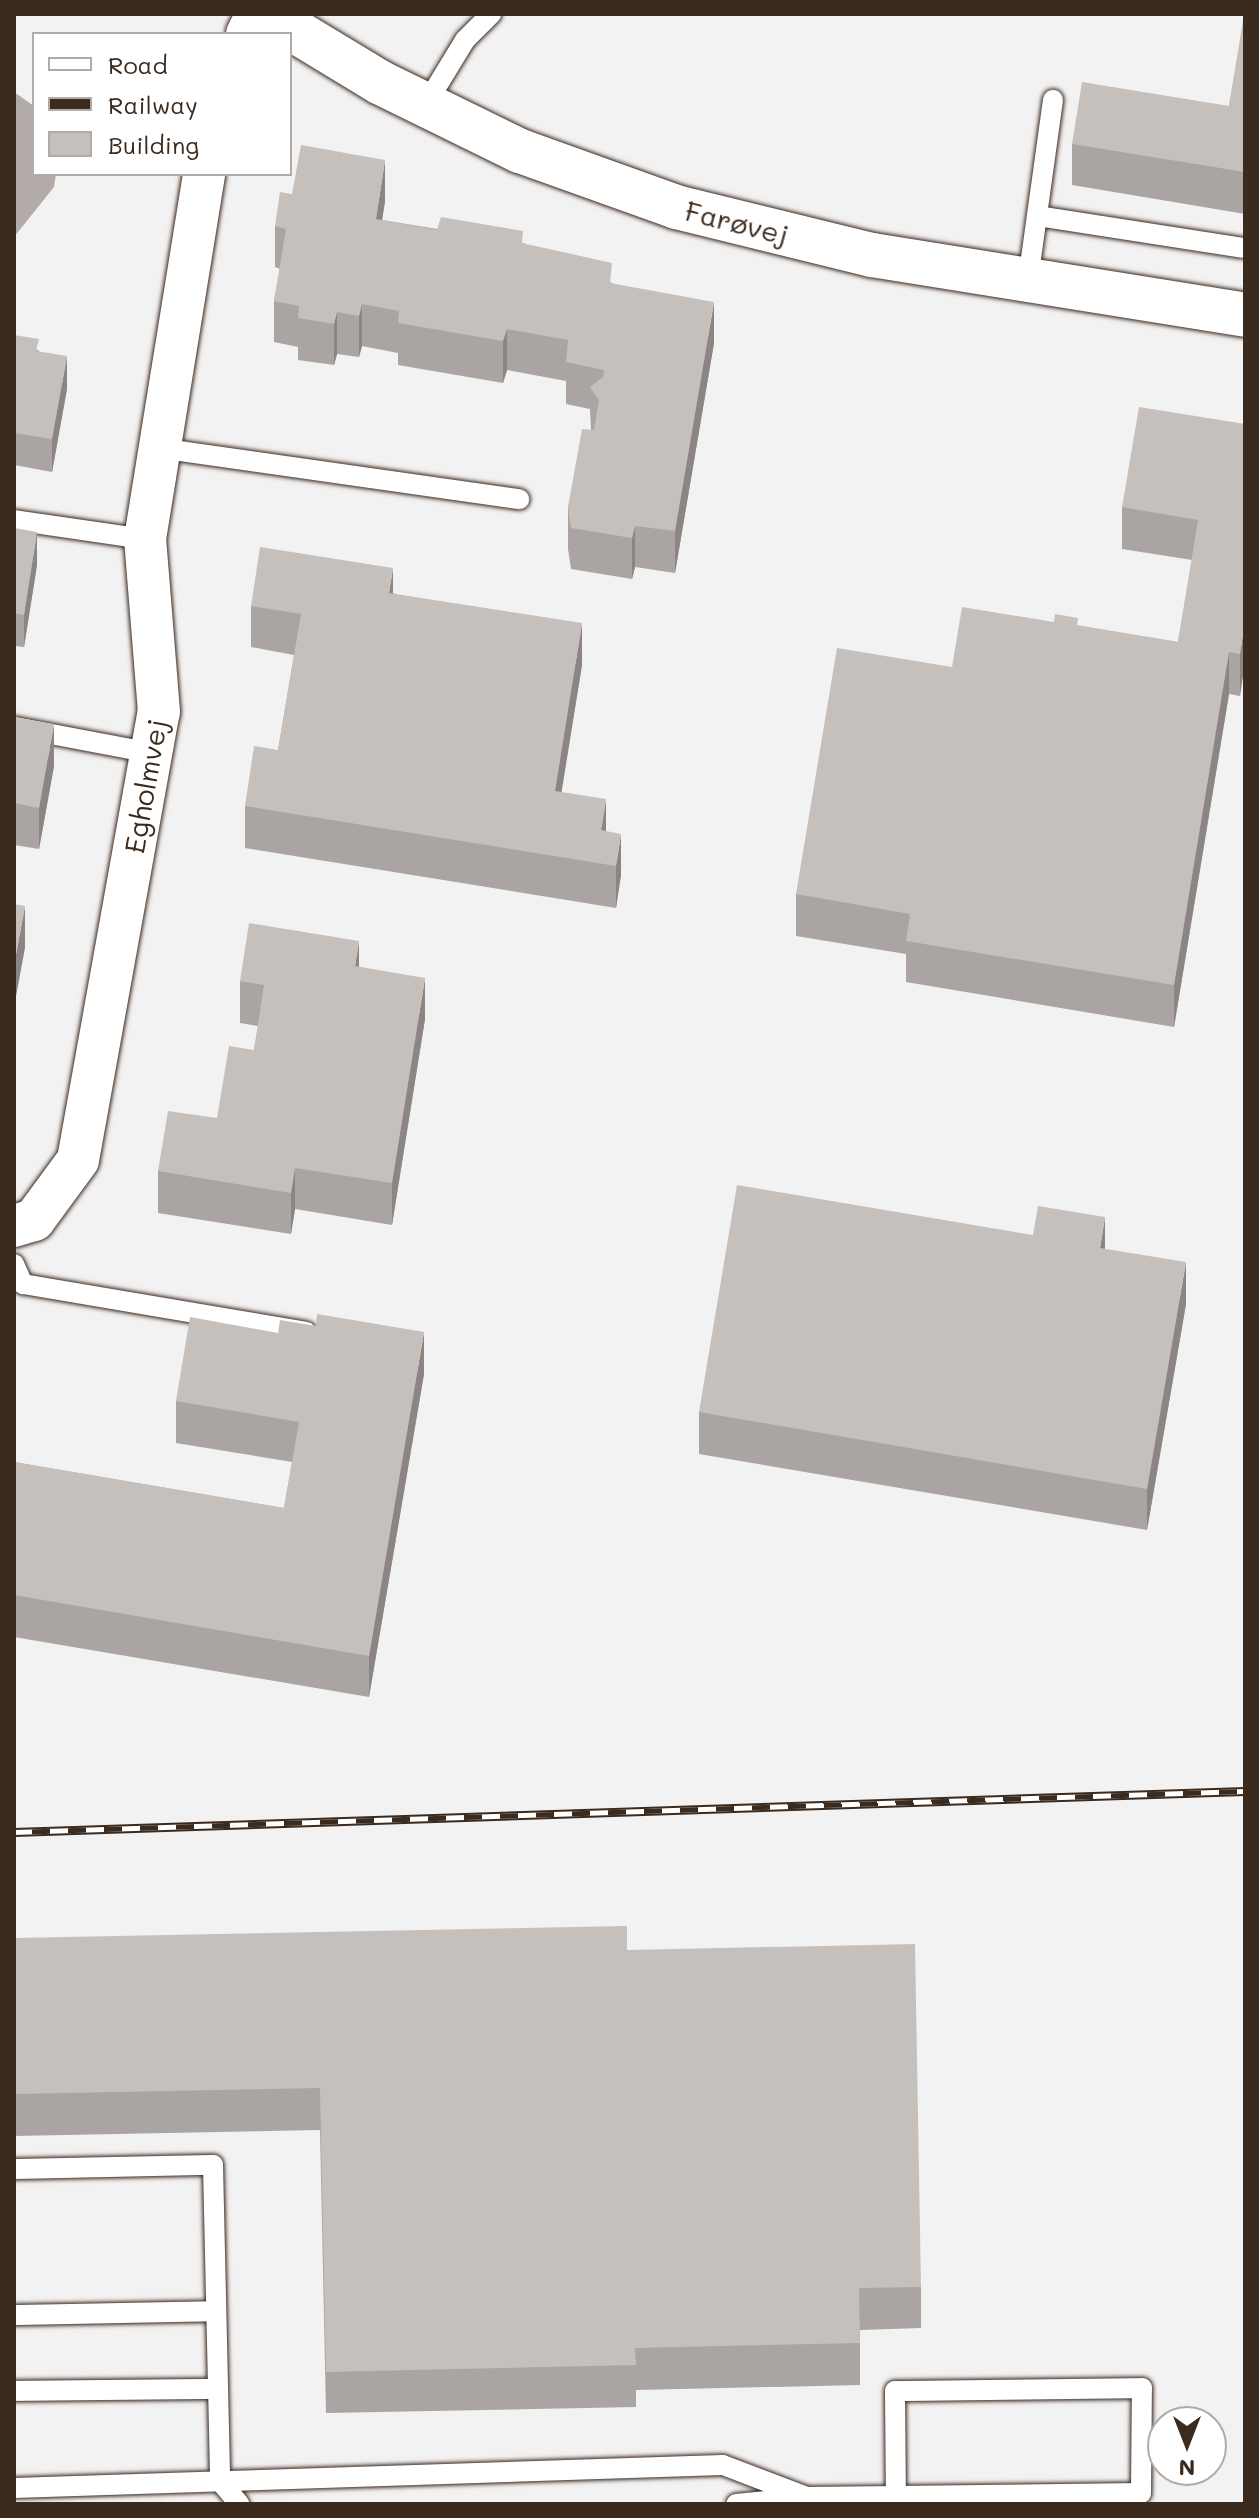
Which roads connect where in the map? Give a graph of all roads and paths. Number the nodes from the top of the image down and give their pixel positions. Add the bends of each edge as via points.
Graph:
1 (257, 14) edge
2 (267, 14) edge
3 (491, 14) edge
4 (248, 32) edge
5 (1053, 100) dead end
6 (426, 104) junction
7 (204, 176) edge
8 (1037, 216) junction
9 (1243, 248) dead end
10 (1028, 280) junction
11 (1245, 315) edge
12 (159, 448) junction
13 (519, 499) dead end
14 (14, 520) edge
15 (145, 539) junction
16 (14, 727) edge
17 (152, 753) junction
18 (14, 1226) edge
19 (14, 1264) edge
20 (328, 1335) edge
21 (14, 2169) edge
22 (216, 2311) junction
23 (14, 2315) edge
24 (218, 2389) junction
25 (14, 2391) edge
26 (220, 2481) junction
27 (14, 2488) edge
28 (896, 2496) junction
29 (807, 2500) edge
30 (239, 2504) edge
31 (736, 2504) edge

1 - 4 street
2 - 6 street, Farøvej
3 - 6 lane via 465,40
5 - 8 lane
6 - 10 street, Farøvej via 520,151 676,207 872,255
7 - 12 street, Egholmvej
8 - 9 lane
8 - 10 lane
10 - 11 street, Farøvej
12 - 13 lane
12 - 15 street, Egholmvej
14 - 15 lane
15 - 17 street, Egholmvej via 159,712
16 - 17 lane
17 - 18 street, Egholmvej via 78,1160 34,1220
19 - 20 lane via 23,1284
21 - 22 lane via 213,2165
22 - 23 lane
22 - 24 lane
24 - 25 lane
24 - 26 lane
26 - 27 lane
26 - 29 lane via 723,2465
26 - 30 lane
28 - 28 lane via 895,2391 1142,2388 1141,2493
28 - 29 lane
29 - 31 lane

